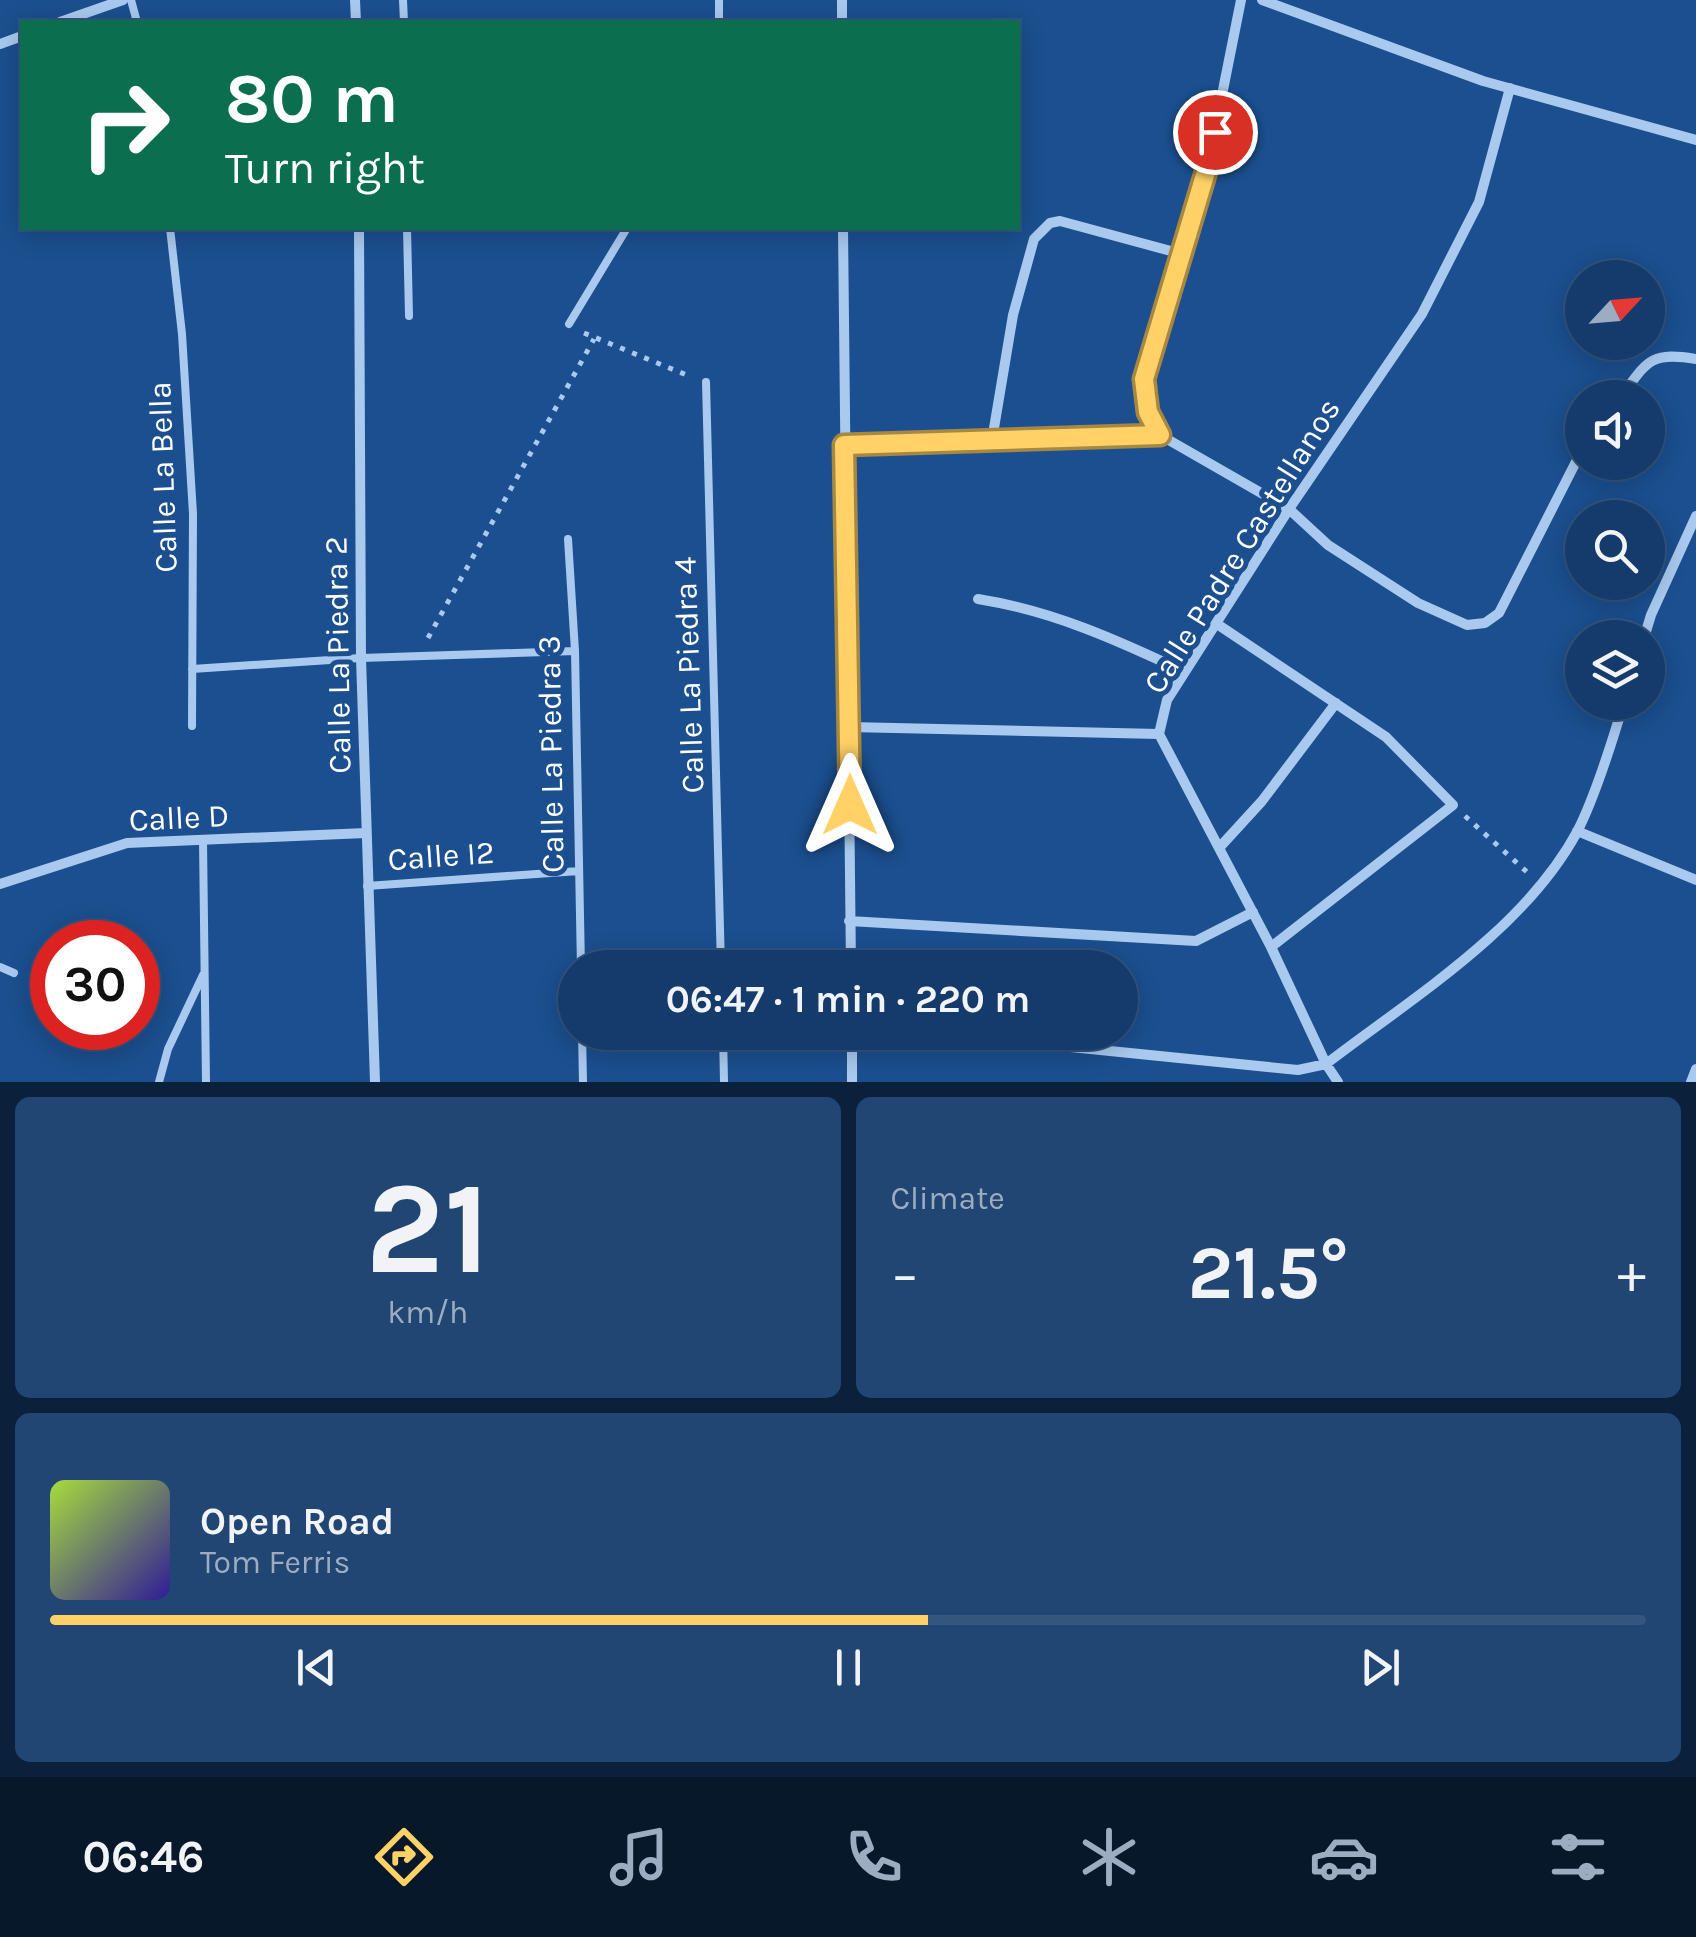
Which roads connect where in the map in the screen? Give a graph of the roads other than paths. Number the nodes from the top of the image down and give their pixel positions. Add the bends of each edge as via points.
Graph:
1 (127, 0) edge
2 (1241, 0) edge
3 (1262, 0) edge
4 (66, 20) edge
5 (1510, 88) junction
6 (1696, 140) edge
7 (170, 230) edge
8 (359, 230) edge
9 (408, 230) edge
10 (626, 230) edge
11 (843, 230) edge
12 (1182, 254) junction
13 (409, 316) dead end
14 (569, 324) road end
15 (1696, 359) edge
16 (1635, 380) edge
17 (706, 382) road end
18 (1160, 435) junction
19 (992, 440) junction
20 (844, 445) junction
21 (1567, 480) edge
22 (1289, 509) junction
23 (1696, 516) edge
24 (568, 540) dead end
25 (978, 598) dead end
26 (1649, 620) edge
27 (1217, 624) junction
28 (574, 651) junction
29 (362, 658) junction
30 (192, 669) junction
31 (1185, 672) junction
32 (1336, 704) junction
33 (1617, 720) edge
34 (192, 726) dead end
35 (850, 727) junction
36 (1160, 734) junction
37 (1577, 831) junction
38 (366, 832) junction
39 (203, 841) junction
40 (1219, 848) junction
41 (579, 871) junction
42 (1696, 880) edge
43 (0, 884) edge
44 (367, 886) junction
45 (1253, 912) junction
46 (850, 922) junction
47 (1270, 947) junction
48 (581, 950) edge
49 (721, 950) edge
50 (851, 950) edge
51 (0, 968) edge
52 (205, 971) junction
53 (14, 974) dead end
54 (583, 1050) edge
55 (723, 1050) edge
56 (852, 1050) edge
57 (1101, 1050) edge
58 (1326, 1064) junction
59 (1696, 1069) edge
60 (159, 1082) edge
61 (206, 1082) edge
62 (375, 1082) edge
63 (584, 1082) edge
64 (724, 1082) edge
65 (852, 1082) edge
66 (1338, 1082) edge
67 (1692, 1082) edge

1 - 4 street
2 - 12 street via 1208,165
3 - 5 street
5 - 6 street
5 - 22 street, Calle Padre Castellanos via 1478,202 1422,314
7 - 30 lane, Calle La Bella via 193,514
8 - 29 street, Calle La Piedra 2
9 - 13 lane
10 - 14 lane
11 - 20 street
12 - 18 street via 1144,379 1148,412
12 - 19 street via 1060,221 1041,229 1013,316
15 - 16 street via 1661,355
17 - 49 lane, Calle La Piedra 4
18 - 19 street
18 - 22 street
19 - 20 street
20 - 35 street
21 - 22 street via 1499,613 1467,625 1418,604 1328,545
22 - 27 street, Calle Padre Castellanos
23 - 26 street
24 - 28 lane, Calle La Piedra 3
25 - 31 street via 1104,633
27 - 31 street, Calle Padre Castellanos
27 - 32 street
28 - 29 lane
28 - 41 lane, Calle La Piedra 3
29 - 30 lane
29 - 38 street, Calle La Piedra 2
30 - 34 lane, Calle La Bella
31 - 36 street, Calle Padre Castellanos via 1167,700
32 - 40 street
32 - 47 street via 1386,737 1453,805
33 - 37 street
35 - 36 street
35 - 46 street
36 - 40 street, Calle Padre Castellanos
37 - 42 street
37 - 58 street via 1498,930
38 - 39 street, Calle D
38 - 44 street, Calle La Piedra 2
39 - 43 street, Calle D via 127,843
39 - 52 lane
40 - 45 street, Calle Padre Castellanos
41 - 44 lane, Calle I2
41 - 48 lane, Calle La Piedra 3
44 - 62 street, Calle La Piedra 2
45 - 46 street via 1196,940
45 - 47 street, Calle Padre Castellanos
46 - 50 street
47 - 58 street, Calle Padre Castellanos
51 - 53 lane
52 - 60 lane
52 - 61 lane
54 - 63 lane
55 - 64 lane
56 - 65 street
57 - 58 street via 1298,1070
58 - 66 street, Calle Padre Castellanos
59 - 67 street

